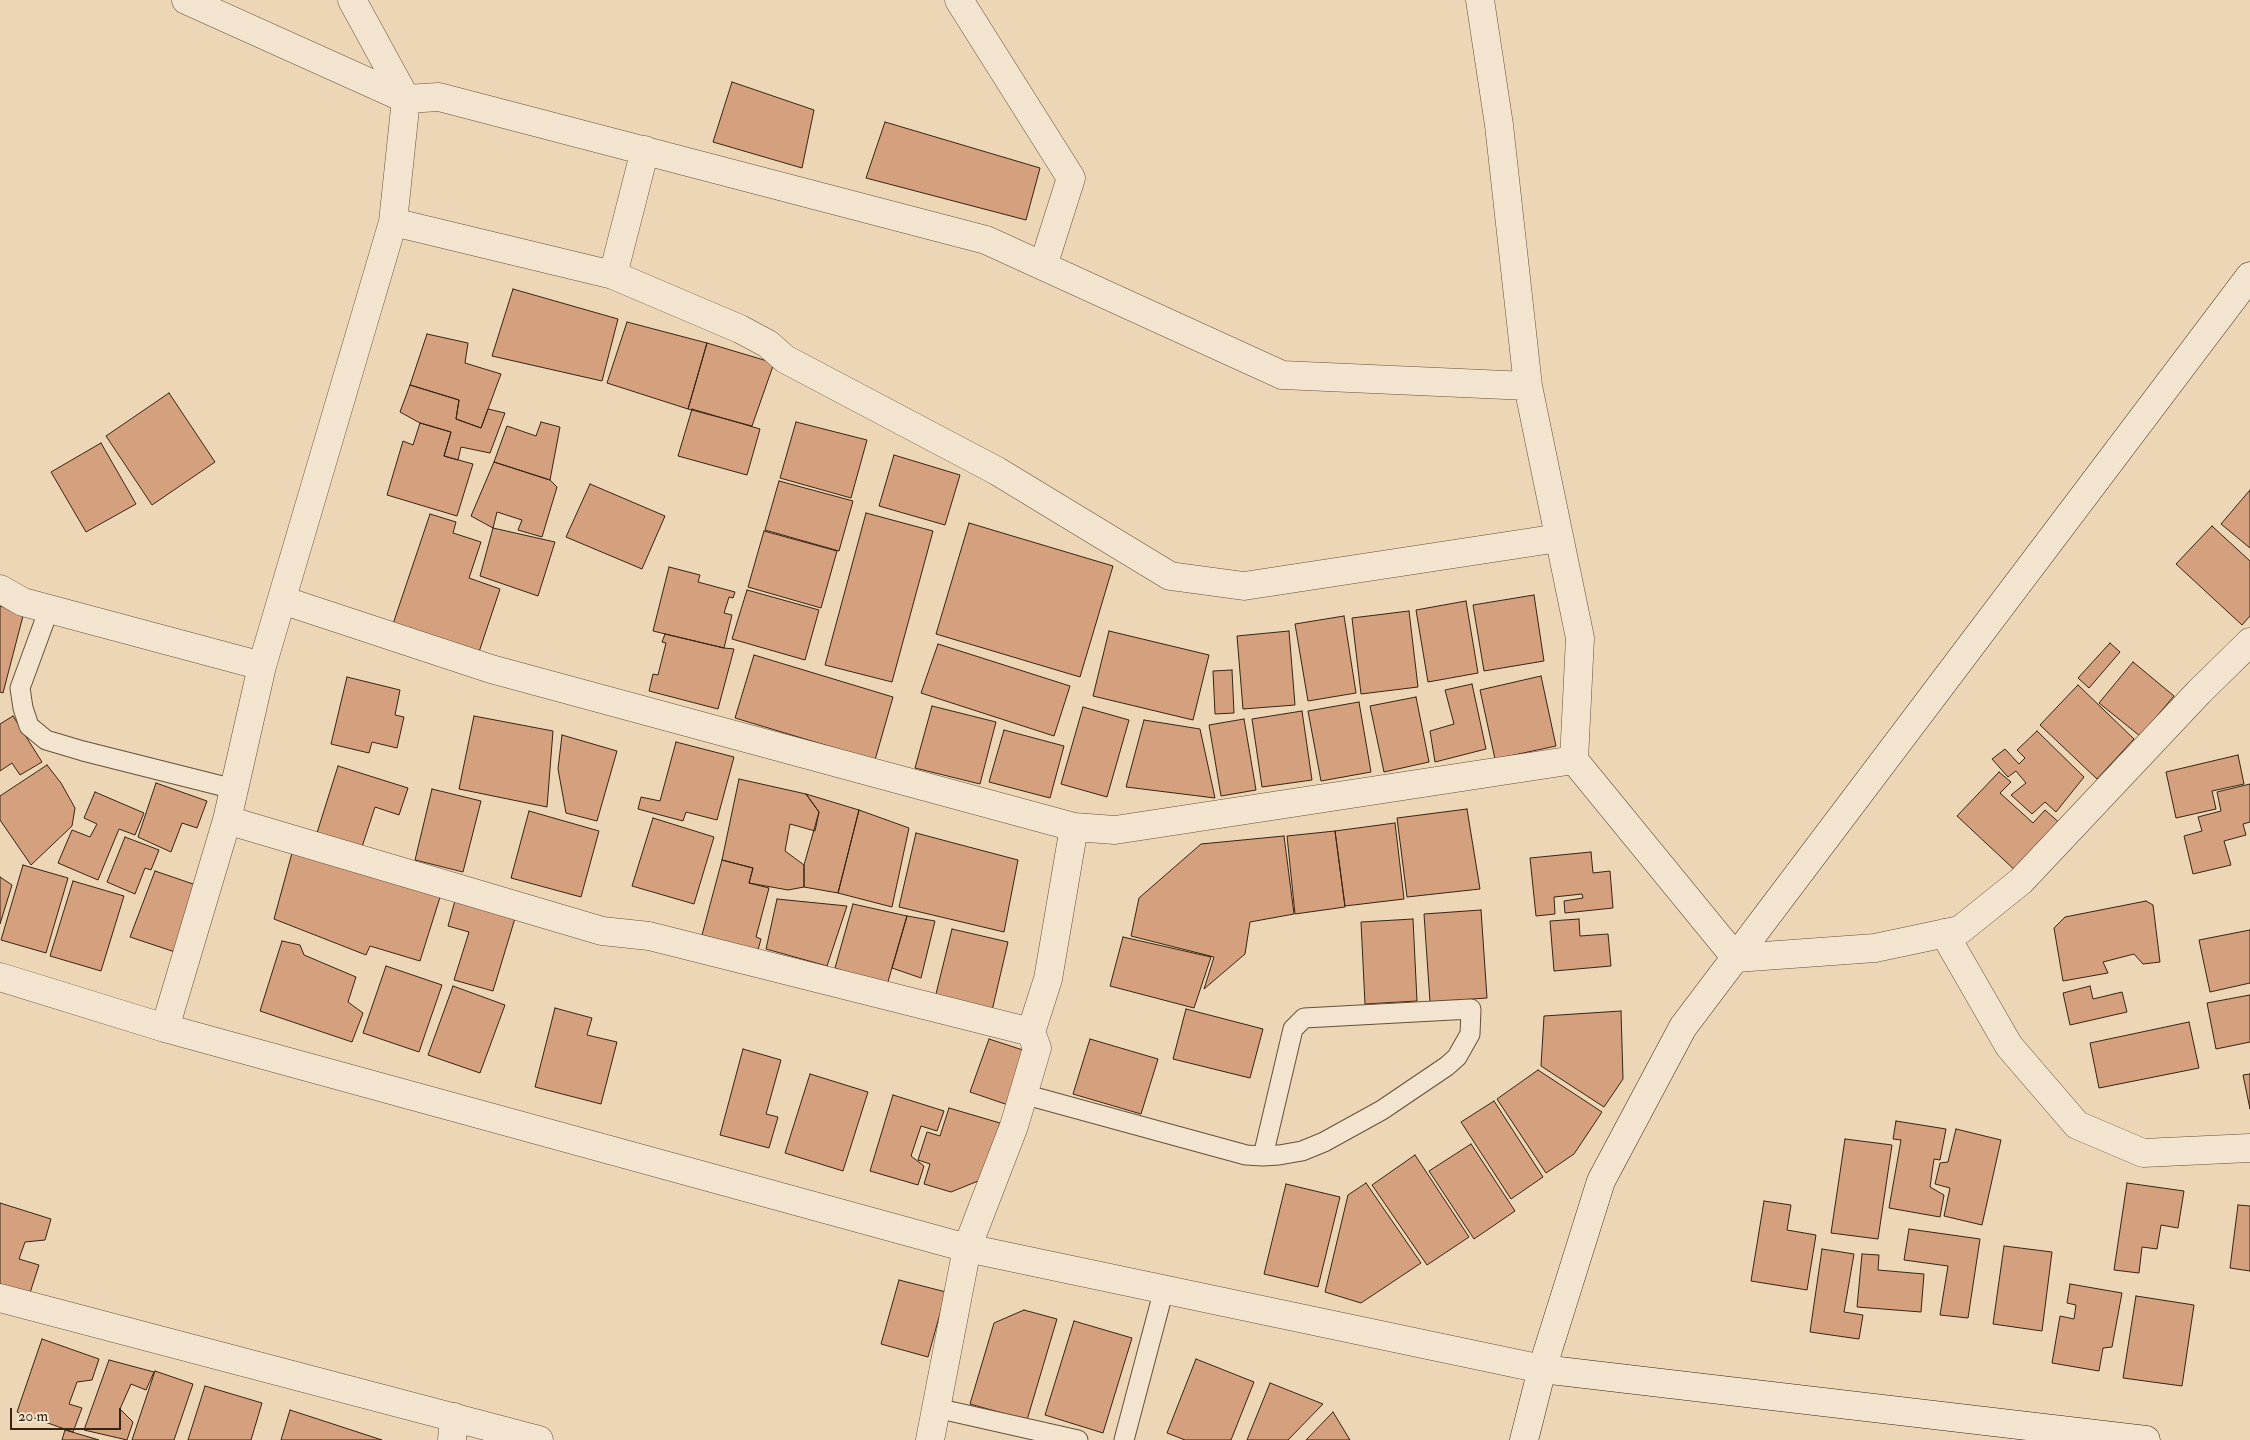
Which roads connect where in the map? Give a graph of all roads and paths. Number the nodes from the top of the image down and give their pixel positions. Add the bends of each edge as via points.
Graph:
1 (186, 0) edge
2 (352, 0) edge
3 (959, 0) edge
4 (1480, 0) edge
5 (406, 99) junction
6 (646, 150) junction
7 (392, 222) junction
8 (1043, 266) junction
9 (613, 275) junction
10 (2250, 276) edge
11 (1528, 386) junction
12 (1559, 538) junction
13 (0, 589) edge
14 (282, 600) junction
15 (49, 609) junction
16 (2250, 642) edge
17 (262, 666) junction
18 (1574, 760) junction
19 (234, 789) junction
20 (227, 820) junction
21 (1074, 827) junction
22 (1944, 933) junction
23 (1736, 958) junction
24 (0, 978) edge
25 (165, 1028) junction
26 (1031, 1032) junction
27 (1023, 1094) junction
28 (2250, 1148) edge
29 (1263, 1156) junction
30 (967, 1248) junction
31 (1164, 1289) junction
32 (0, 1298) edge
33 (1542, 1369) junction
34 (936, 1408) junction
35 (453, 1429) edge
36 (2114, 1438) edge
37 (539, 1440) edge
38 (930, 1440) edge
39 (1078, 1440) edge
40 (1124, 1440) edge
41 (1524, 1440) edge
42 (2146, 1440) edge

1 - 5 street
2 - 5 street
3 - 8 street via 1071,178
4 - 11 street via 1499,125
5 - 6 street via 439,97
5 - 7 street
6 - 8 street via 986,240
6 - 9 street
7 - 9 street
7 - 14 street
8 - 11 street via 1282,375
9 - 12 street via 761,340 784,359 997,470 1170,576 1244,586
10 - 23 street
11 - 12 street
12 - 18 street via 1580,638
13 - 15 street via 23,602
14 - 17 street
14 - 21 street via 491,669
15 - 17 street
15 - 19 lane via 20,688 29,726 46,740 82,752
16 - 22 street via 2021,881 1960,930
17 - 19 street
18 - 21 street via 1115,830
18 - 23 street
19 - 20 street
20 - 25 street
20 - 26 street via 602,931 649,936
21 - 26 street via 1048,979
22 - 23 street via 1876,948
22 - 28 street via 2009,1046 2077,1126 2143,1154
23 - 33 street via 1683,1027 1601,1181
24 - 25 street
25 - 30 street
26 - 27 street via 1037,1048
27 - 29 lane via 1246,1155
27 - 30 street
29 - 29 lane via 1302,1151 1324,1142 1382,1110 1447,1066 1458,1057 1470,1034 1471,1009 1304,1018 1293,1029
30 - 31 street
30 - 34 street
31 - 33 street
31 - 40 lane
32 - 35 street
33 - 36 street
33 - 41 street
34 - 38 street
34 - 39 lane
35 - 37 street
36 - 42 street

